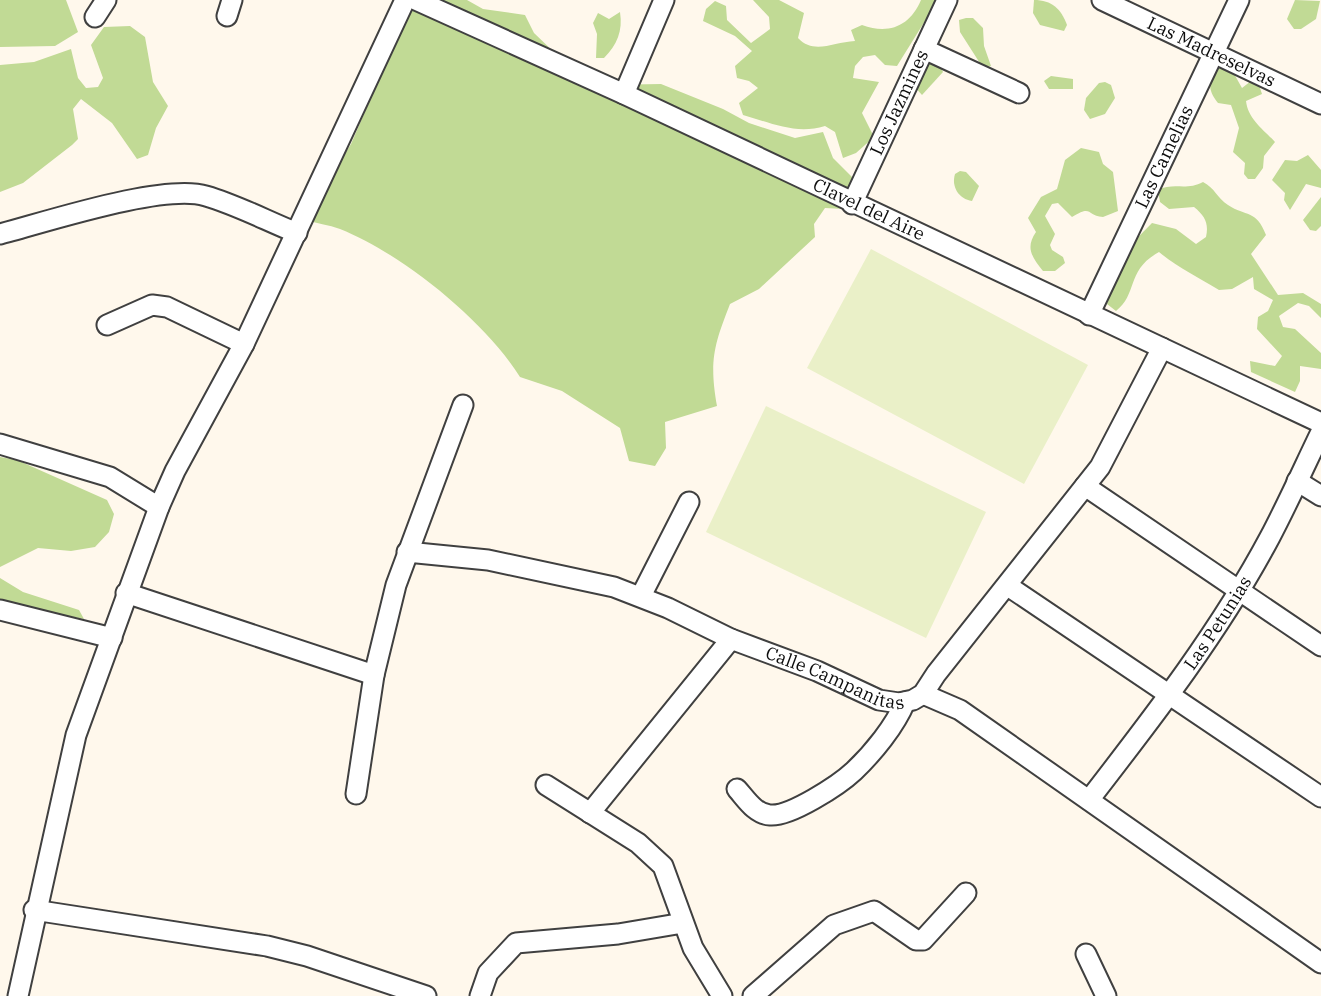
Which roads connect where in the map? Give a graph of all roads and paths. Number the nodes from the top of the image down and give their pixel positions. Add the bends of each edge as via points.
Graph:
1 (106, 0) edge
2 (405, 0) edge
3 (416, 0) edge
4 (664, 0) edge
5 (947, 0) edge
6 (1102, 0) edge
7 (1239, 0) edge
8 (95, 17) dead end
9 (924, 49) junction
10 (1214, 54) junction
11 (1019, 93) dead end
12 (624, 94) junction
13 (1321, 104) edge
14 (852, 204) junction
15 (297, 233) junction
16 (0, 234) edge
17 (1090, 315) junction
18 (107, 324) dead end
19 (244, 344) junction
20 (1162, 348) junction
21 (463, 405) dead end
22 (1321, 423) edge
23 (1321, 432) edge
24 (0, 444) edge
25 (1297, 481) junction
26 (1085, 486) junction
27 (1321, 496) edge
28 (689, 502) dead end
29 (159, 508) junction
30 (407, 552) junction
31 (1008, 586) junction
32 (1239, 590) junction
33 (126, 593) junction
34 (641, 596) junction
35 (0, 610) edge
36 (112, 638) junction
37 (732, 639) junction
38 (1321, 646) edge
39 (374, 675) junction
40 (1171, 693) junction
41 (923, 694) junction
42 (905, 702) junction
43 (546, 785) dead end
44 (737, 789) dead end
45 (356, 794) dead end
46 (1321, 797) edge
47 (1089, 800) junction
48 (590, 813) junction
49 (966, 893) dead end
50 (34, 910) junction
51 (683, 923) junction
52 (1086, 954) dead end
53 (1321, 963) edge
54 (18, 996) edge
55 (426, 996) edge
56 (480, 996) edge
57 (722, 996) edge
58 (753, 996) edge
59 (1106, 996) edge

1 - 8 street
2 - 15 street
3 - 12 street, Clavel del Aire
4 - 12 street
5 - 9 street, Los Jazmines
6 - 10 street, Las Madreselvas
7 - 10 street, Las Camelias
9 - 11 street
9 - 14 street, Los Jazmines
10 - 13 street, Las Madreselvas
10 - 17 street, Las Camelias
12 - 14 street, Clavel del Aire
14 - 17 street, Clavel del Aire
15 - 16 street via 205,195 180,192
15 - 19 street
17 - 20 street, Clavel del Aire
18 - 19 street via 152,305 167,307
19 - 29 street
20 - 22 street, Clavel del Aire
20 - 26 street via 1114,445
21 - 30 street
23 - 25 street, Las Petunias
24 - 29 street via 110,477
25 - 27 street
25 - 32 street, Las Petunias
26 - 31 street
26 - 32 street
28 - 34 street
29 - 33 street
30 - 34 street, Calle Campanitas via 521,566
30 - 39 street
31 - 40 street
31 - 41 street
32 - 38 street
32 - 40 street, Las Petunias
33 - 36 street
33 - 39 street
34 - 37 street, Calle Campanitas
35 - 36 street
36 - 50 street via 76,735
37 - 42 street, Calle Campanitas via 880,700
37 - 48 street
39 - 45 street
40 - 46 street
40 - 47 street, Las Petunias
41 - 42 street, Calle Campanitas
41 - 47 street, Calle Campanitas via 960,710
42 - 44 street via 898,718 853,772 790,812 771,816 758,812
43 - 48 street
47 - 53 street, Calle Campanitas
48 - 51 street via 652,853 663,866
49 - 58 street via 923,940 916,940 874,911 834,925
50 - 54 street
50 - 55 street via 267,946
51 - 56 street via 516,943 488,973
51 - 57 street
52 - 59 street

